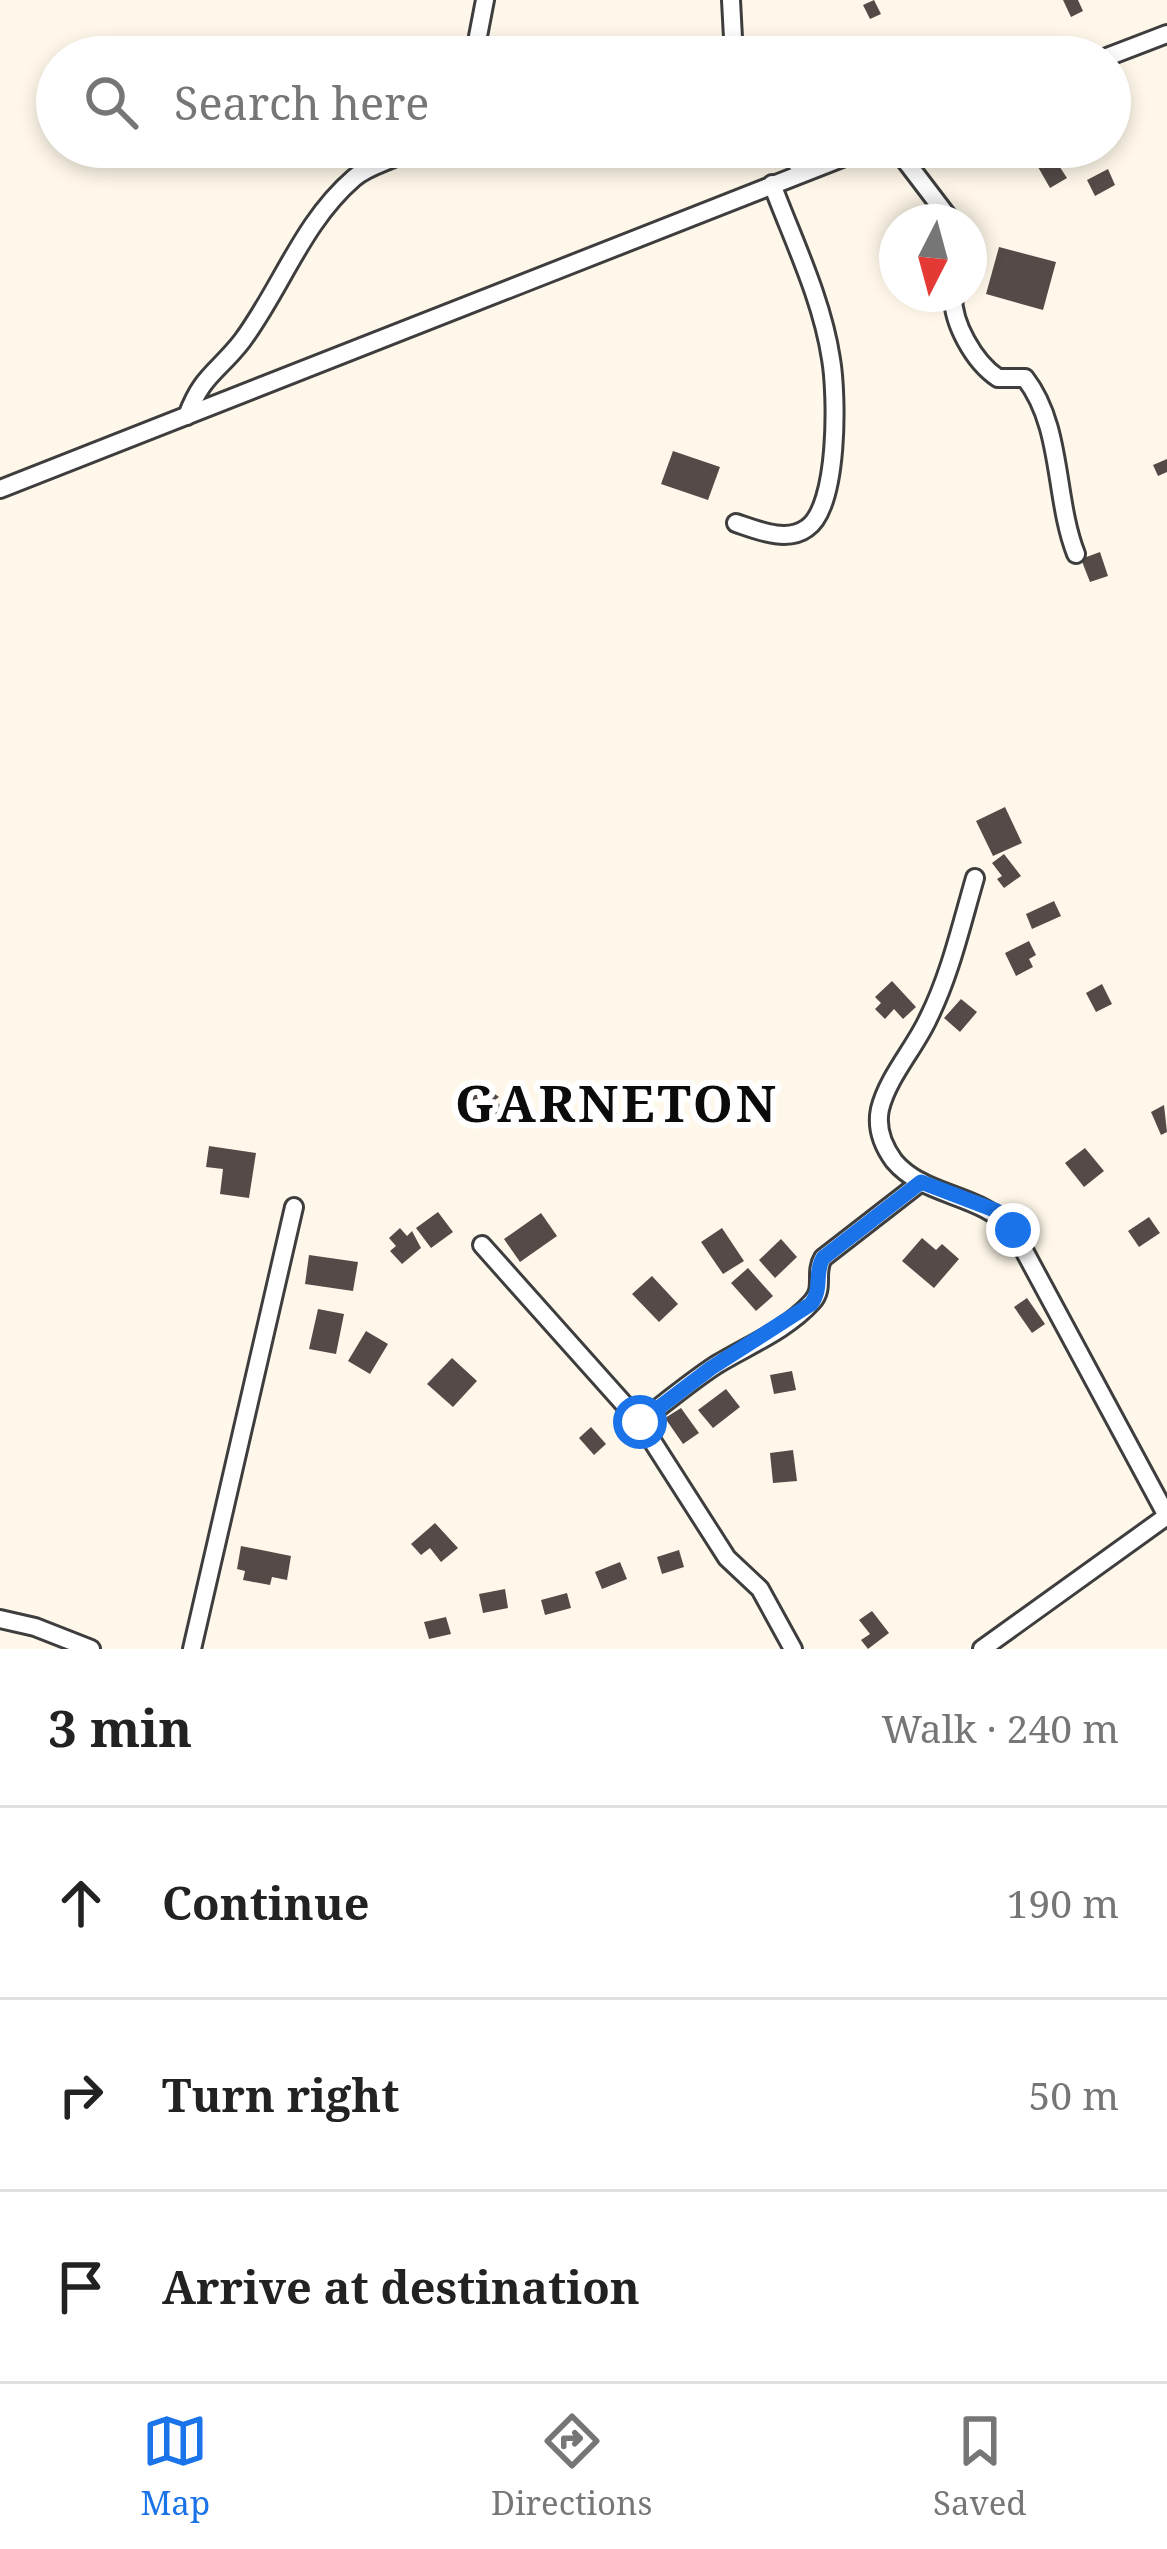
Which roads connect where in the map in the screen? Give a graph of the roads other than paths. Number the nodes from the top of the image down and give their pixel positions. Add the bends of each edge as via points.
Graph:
1 (485, 0) edge
2 (731, 0) edge
3 (1167, 34) edge
4 (478, 36) edge
5 (733, 36) edge
6 (1131, 48) edge
7 (371, 168) edge
8 (801, 168) edge
9 (815, 168) edge
10 (911, 168) edge
11 (804, 172) junction
12 (772, 184) junction
13 (938, 204) edge
14 (956, 312) edge
15 (187, 416) junction
16 (0, 489) edge
17 (736, 523) dead end
18 (1076, 554) dead end
19 (975, 878) dead end
20 (921, 1182) junction
21 (295, 1207) dead end
22 (482, 1245) dead end
23 (640, 1422) junction
24 (1167, 1516) edge
25 (0, 1619) edge
26 (91, 1649) edge
27 (191, 1649) edge
28 (794, 1649) edge
29 (982, 1649) edge

1 - 4 street
2 - 5 street
3 - 6 street
7 - 15 street via 310,226 242,341 198,385
8 - 11 street
9 - 11 street
10 - 13 street
11 - 12 street
12 - 15 street
12 - 17 street via 832,359 834,442 819,513 808,528 788,535
14 - 18 street via 985,367 998,378 1025,378 1043,409
15 - 16 street
19 - 20 street via 943,988 879,1114 880,1137 896,1163
20 - 23 street via 823,1258 811,1304
20 - 24 street via 997,1211 1013,1230
21 - 27 street
22 - 23 street
23 - 28 street
24 - 29 street
25 - 26 street

